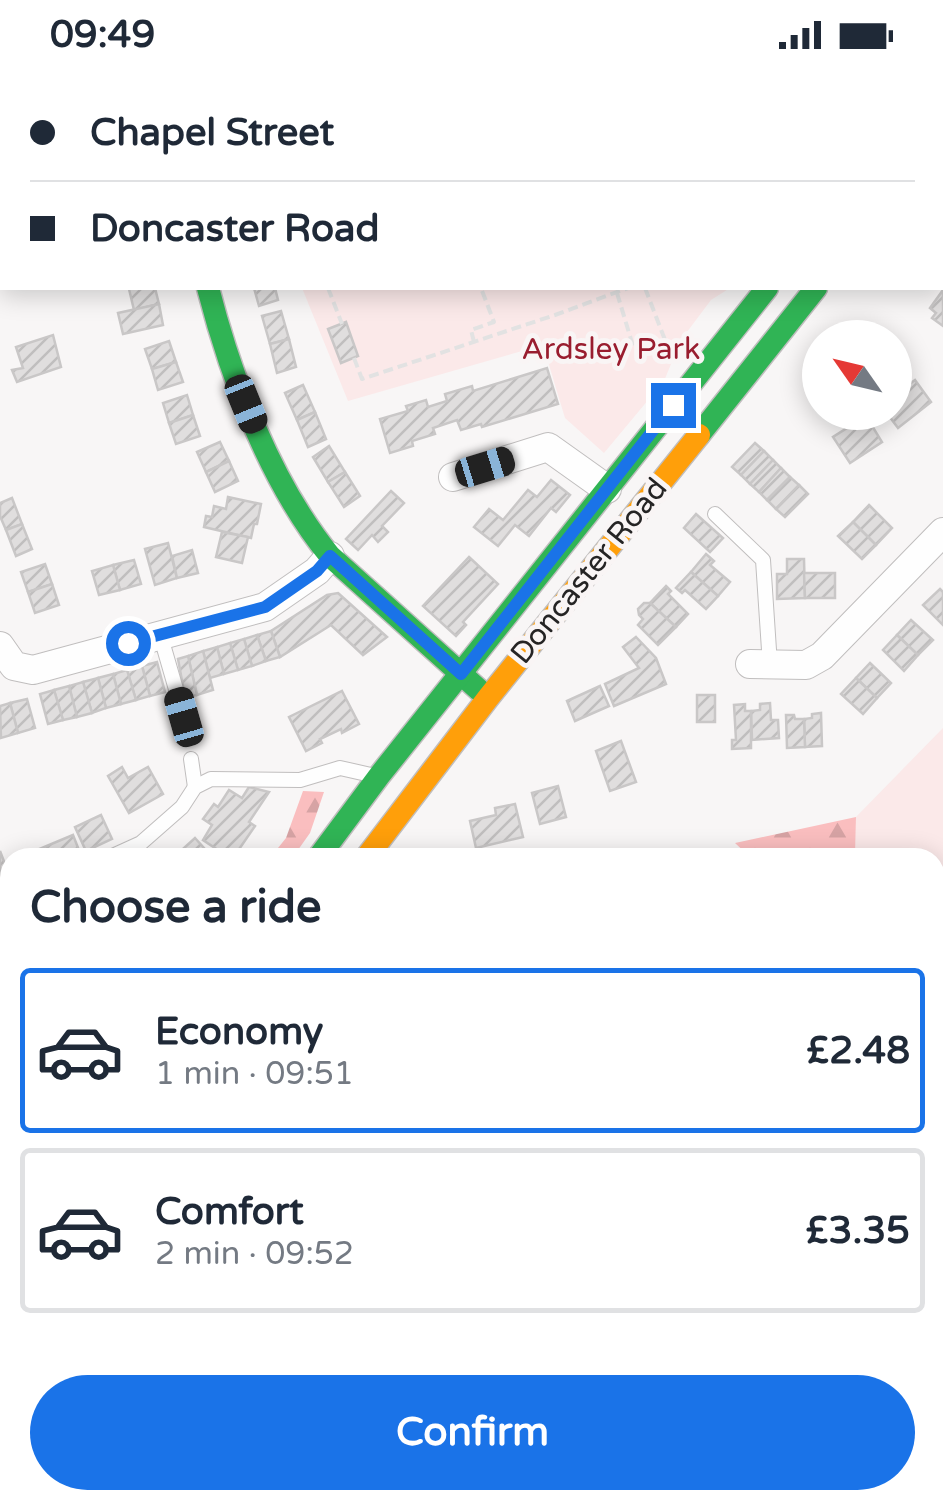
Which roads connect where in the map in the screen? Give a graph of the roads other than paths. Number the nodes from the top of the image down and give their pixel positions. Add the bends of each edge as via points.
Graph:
1 (209, 290) edge
2 (765, 290) edge
3 (814, 290) edge
4 (453, 477) dead end
5 (607, 489) junction
6 (715, 514) dead end
7 (943, 532) edge
8 (330, 556) junction
9 (160, 634) junction
10 (12, 663) edge
11 (760, 664) joint
12 (461, 674) junction
13 (488, 698) junction
14 (184, 717) dead end
15 (191, 760) dead end
16 (379, 776) junction
17 (196, 787) junction
18 (129, 848) edge
19 (325, 848) edge
20 (374, 848) edge

1 - 8 main road via 260,440
2 - 5 main road, Doncaster Road
3 - 13 main road, Doncaster Road
4 - 5 street via 548,447
5 - 12 main road, Doncaster Road
6 - 11 lane via 764,560
7 - 11 street via 860,604 822,656 806,665
8 - 9 street via 265,607
8 - 12 main road
9 - 10 street
9 - 14 lane
12 - 13 main road
12 - 16 main road, Doncaster Road
13 - 20 main road, Doncaster Road
15 - 17 lane
16 - 17 lane via 340,768 300,780 210,779
16 - 19 main road, Doncaster Road
17 - 18 lane via 182,807

